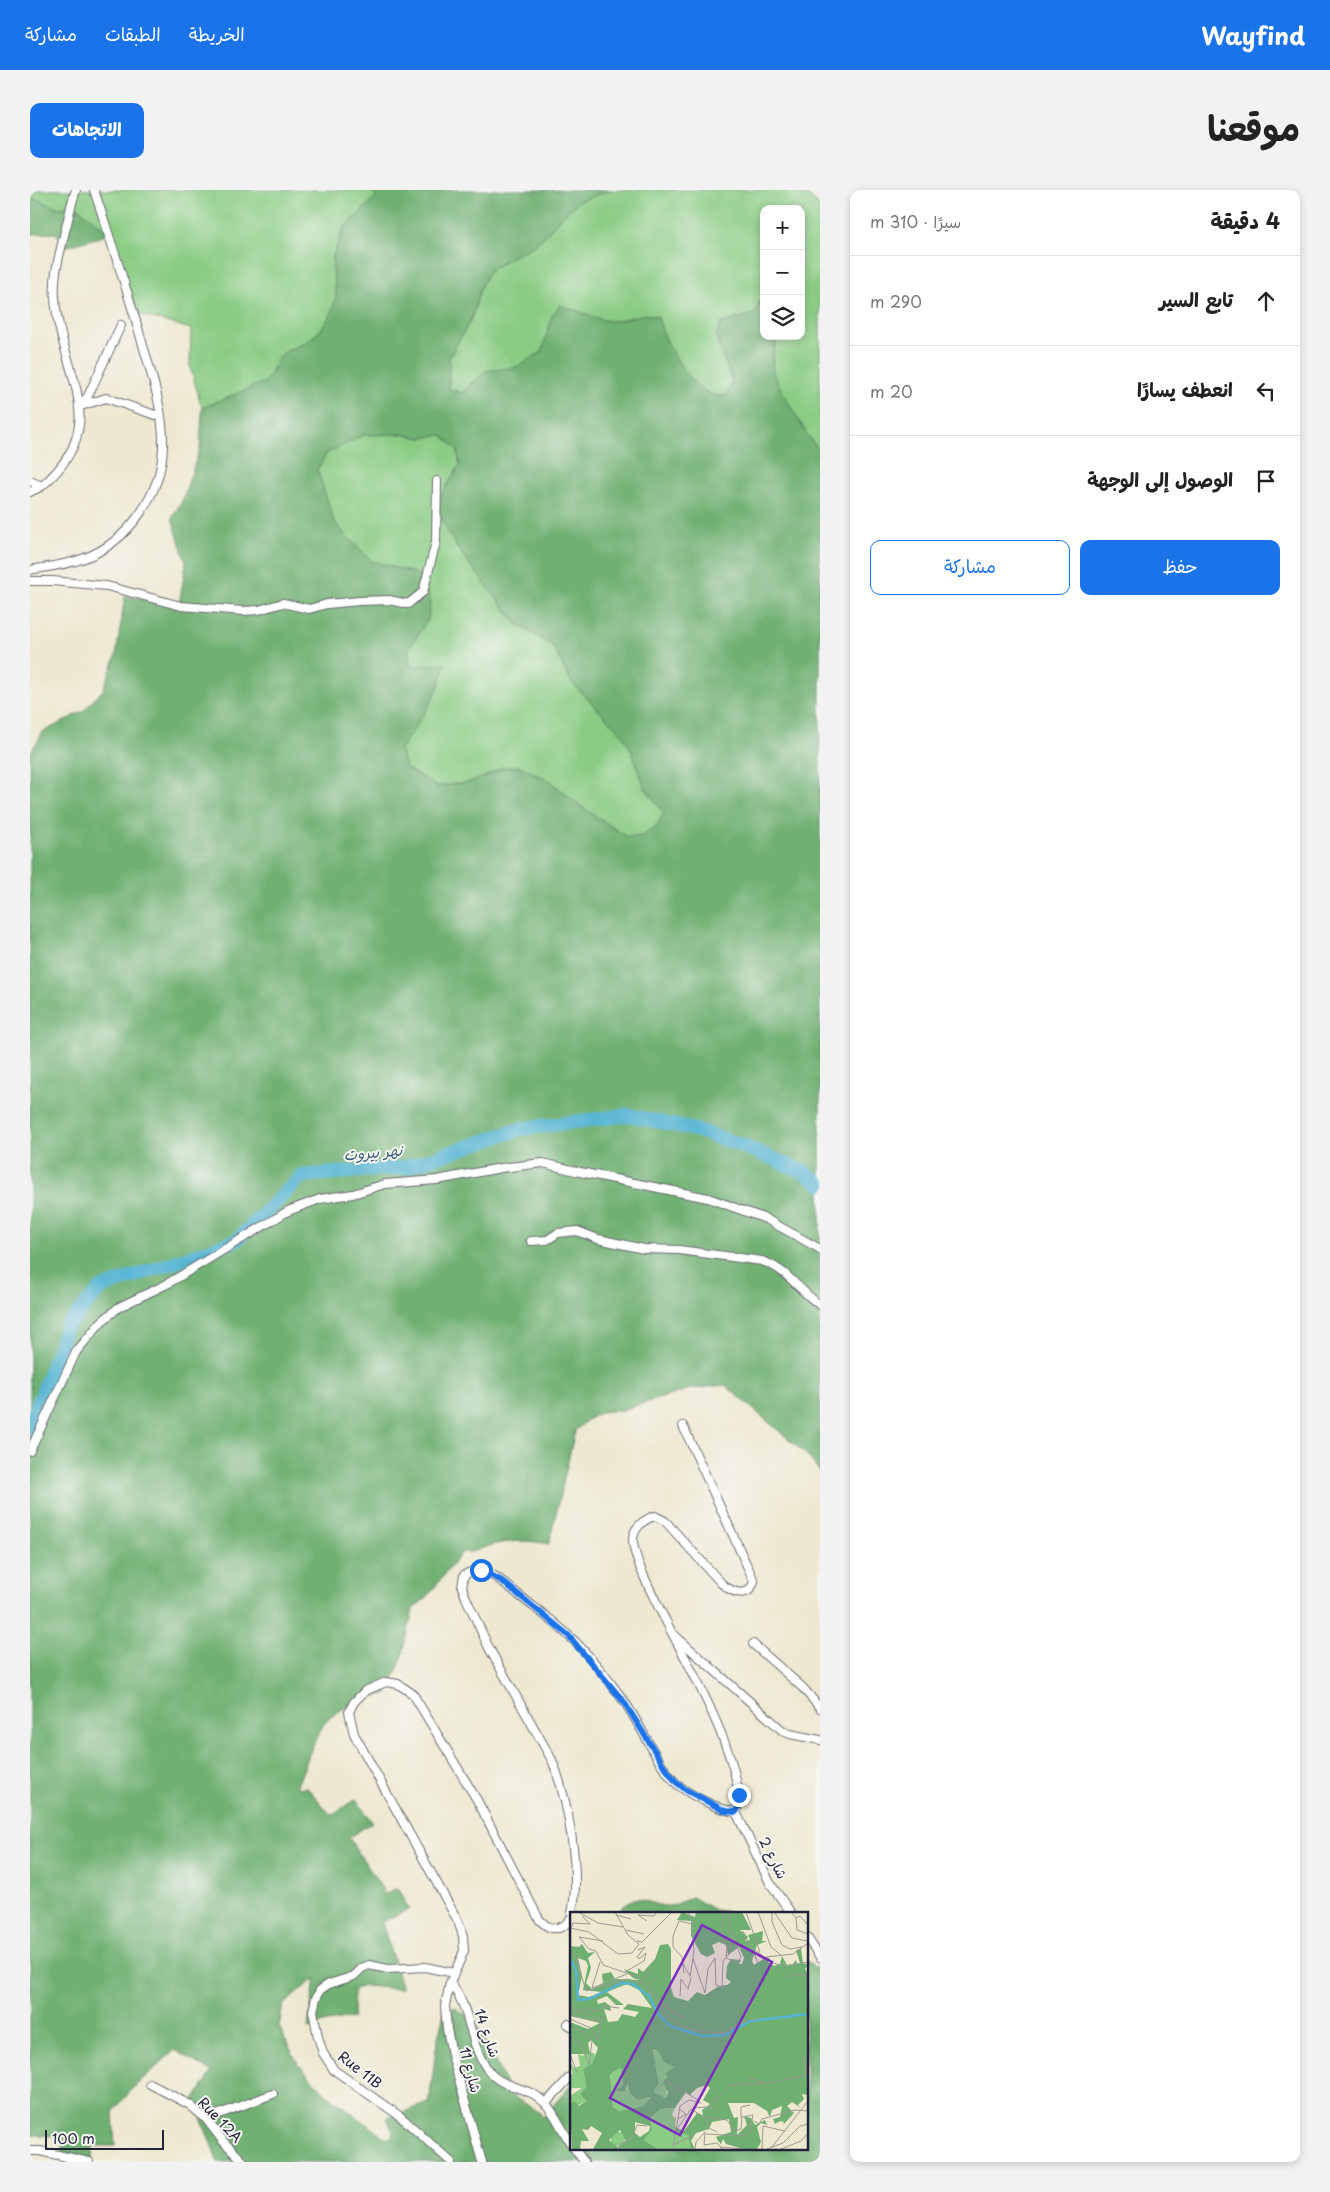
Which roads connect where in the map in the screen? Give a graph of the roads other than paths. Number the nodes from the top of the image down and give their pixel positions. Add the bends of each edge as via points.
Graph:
1 (76, 190) edge
2 (94, 190) edge
3 (120, 325) dead end
4 (79, 407) junction
5 (161, 417) junction
6 (30, 481) edge
7 (437, 481) dead end
8 (42, 486) junction
9 (30, 492) edge
10 (30, 570) edge
11 (30, 581) edge
12 (531, 1241) dead end
13 (820, 1249) edge
14 (820, 1305) edge
15 (683, 1426) dead end
16 (30, 1451) edge
17 (672, 1633) junction
18 (753, 1644) dead end
19 (820, 1708) edge
20 (820, 1740) edge
21 (736, 1812) junction
22 (572, 1912) edge
23 (790, 1912) edge
24 (570, 1920) edge
25 (808, 1939) edge
26 (820, 1957) edge
27 (454, 1973) junction
28 (450, 1983) junction
29 (570, 2077) edge
30 (150, 2084) dead end
31 (273, 2094) dead end
32 (546, 2103) junction
33 (206, 2118) junction
34 (570, 2142) edge
35 (575, 2150) edge
36 (30, 2151) edge
37 (89, 2162) edge
38 (244, 2162) edge
39 (451, 2162) edge
40 (482, 2162) edge
41 (584, 2162) edge

1 - 4 street via 54,274 55,300
2 - 5 street via 149,366
3 - 4 street via 88,396
4 - 5 street via 106,398
4 - 8 street via 79,431 72,453
5 - 10 street via 163,446 159,475 148,502 131,526 109,545 83,559
6 - 8 street
7 - 11 street via 436,542 423,592 408,604 389,600 309,608 283,604 243,611 181,606 107,586
8 - 9 street
12 - 14 street via 577,1231 644,1249 762,1260 773,1264
13 - 16 street via 766,1219 708,1198 544,1163 437,1180 385,1184 353,1194 320,1199 288,1212 167,1284 119,1308 101,1322 76,1352
15 - 17 street via 754,1581 750,1589 736,1594 722,1584 666,1521 655,1516 644,1520 634,1534 634,1548
17 - 20 street via 783,1731
17 - 21 street via 726,1748 737,1780 739,1805
18 - 19 street via 803,1688
21 - 22 street via 725,1811 676,1782 624,1702 568,1635 502,1581 488,1572 472,1570 464,1575 462,1587 466,1598 489,1648 558,1775 574,1858
21 - 23 street, شارع 2 via 770,1883
24 - 27 street, شارع 11 via 558,1928 544,1925 539,1919 477,1800 413,1694 398,1684 386,1682 375,1686 358,1696 350,1712 350,1722 458,1921 464,1951
25 - 26 street
27 - 28 street, شارع 11
27 - 39 street, Rue 11B via 425,1967 388,1969 369,1965 354,1976 320,1990 314,2011 323,2053 334,2070 401,2118
28 - 32 street, شارع 14 via 461,1996 480,2056 490,2073
28 - 40 street, شارع 11 via 447,2029
29 - 32 street
30 - 33 street, Rue 12A via 190,2105
31 - 33 street
32 - 34 street, شارع 14
33 - 38 street, Rue 12A
35 - 41 street
36 - 37 street

